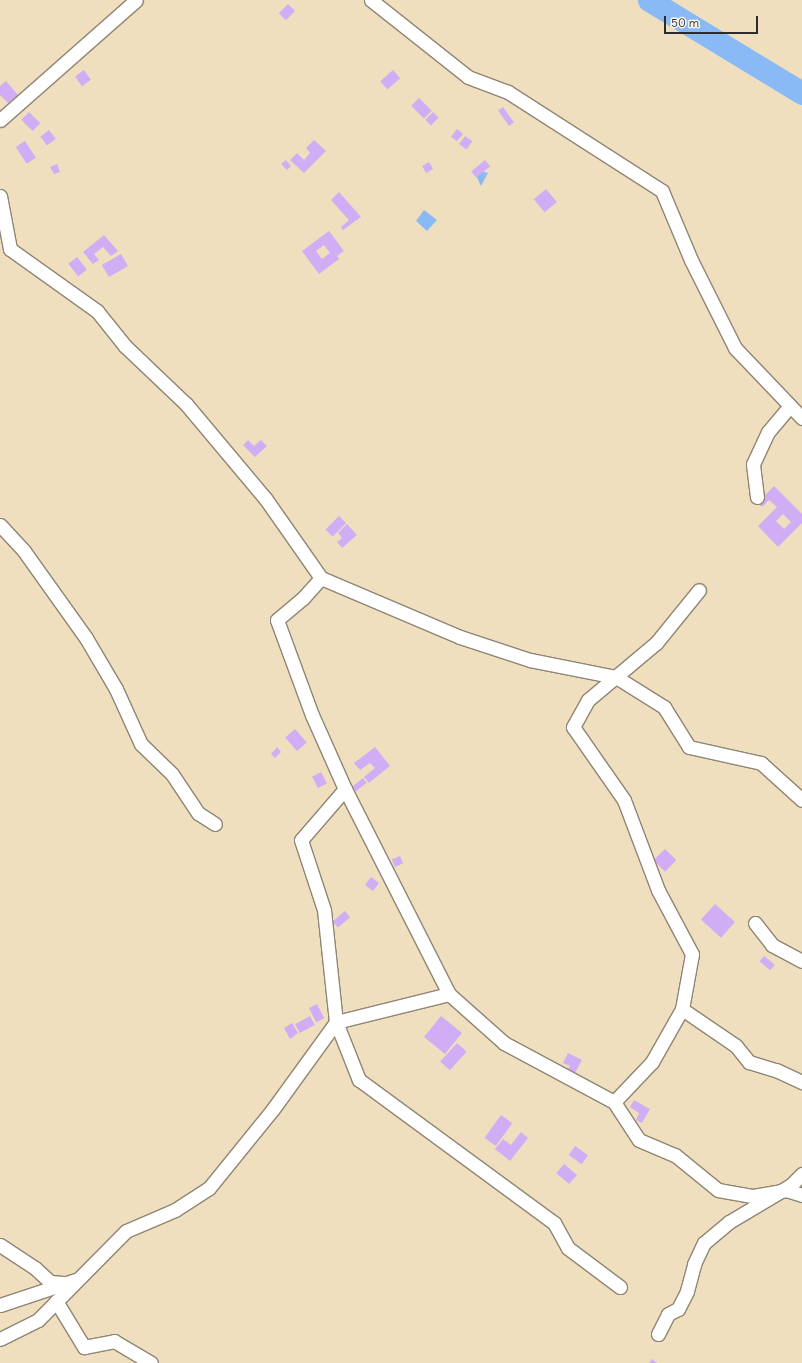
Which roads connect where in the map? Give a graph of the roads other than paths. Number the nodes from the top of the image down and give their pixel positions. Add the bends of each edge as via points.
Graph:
1 (136, 0) edge
2 (371, 0) edge
3 (0, 120) edge
4 (0, 196) edge
5 (790, 406) junction
6 (802, 418) edge
7 (758, 497) dead end
8 (0, 525) edge
9 (321, 578) junction
10 (699, 590) dead end
11 (616, 677) junction
12 (345, 789) junction
13 (802, 800) edge
14 (215, 824) dead end
15 (755, 923) dead end
16 (802, 961) edge
17 (449, 994) junction
18 (682, 1009) junction
19 (336, 1022) junction
20 (802, 1082) edge
21 (614, 1102) junction
22 (802, 1174) edge
23 (774, 1193) junction
24 (802, 1195) edge
25 (0, 1245) edge
26 (77, 1280) junction
27 (62, 1283) junction
28 (620, 1288) dead end
29 (56, 1301) junction
30 (0, 1305) edge
31 (658, 1334) dead end
32 (0, 1339) edge
33 (151, 1363) edge

1 - 3 street
2 - 5 street via 468,77 508,92 662,191 691,260 735,348
4 - 9 street via 10,249 97,311 125,346 186,404 265,498
5 - 6 street
5 - 7 street via 768,432 754,464
8 - 14 street via 24,550 86,638 116,689 141,744 172,774 198,813
9 - 11 street via 460,637 530,660
9 - 12 street via 303,598 277,620 312,715
10 - 11 street via 656,643
11 - 13 street via 664,707 689,747 761,763
11 - 18 street via 588,700 573,727 624,800 658,890 692,954
12 - 17 street
12 - 19 street via 301,840 324,910
15 - 16 street via 772,945
17 - 19 street
17 - 21 street via 504,1043
18 - 20 street via 736,1046 749,1062 776,1070
18 - 21 street via 652,1062
19 - 26 street via 273,1110 209,1188 175,1210 126,1231
19 - 28 street via 359,1080 554,1223 568,1248
21 - 23 street via 639,1140 675,1155 718,1190 753,1196
22 - 23 street via 792,1185
23 - 24 street via 786,1190
23 - 31 street via 729,1222 704,1243 681,1303 668,1314
25 - 27 street via 30,1264 50,1282
26 - 27 street
26 - 29 street
27 - 30 street
29 - 32 street via 38,1320
29 - 33 street via 84,1347 114,1341

